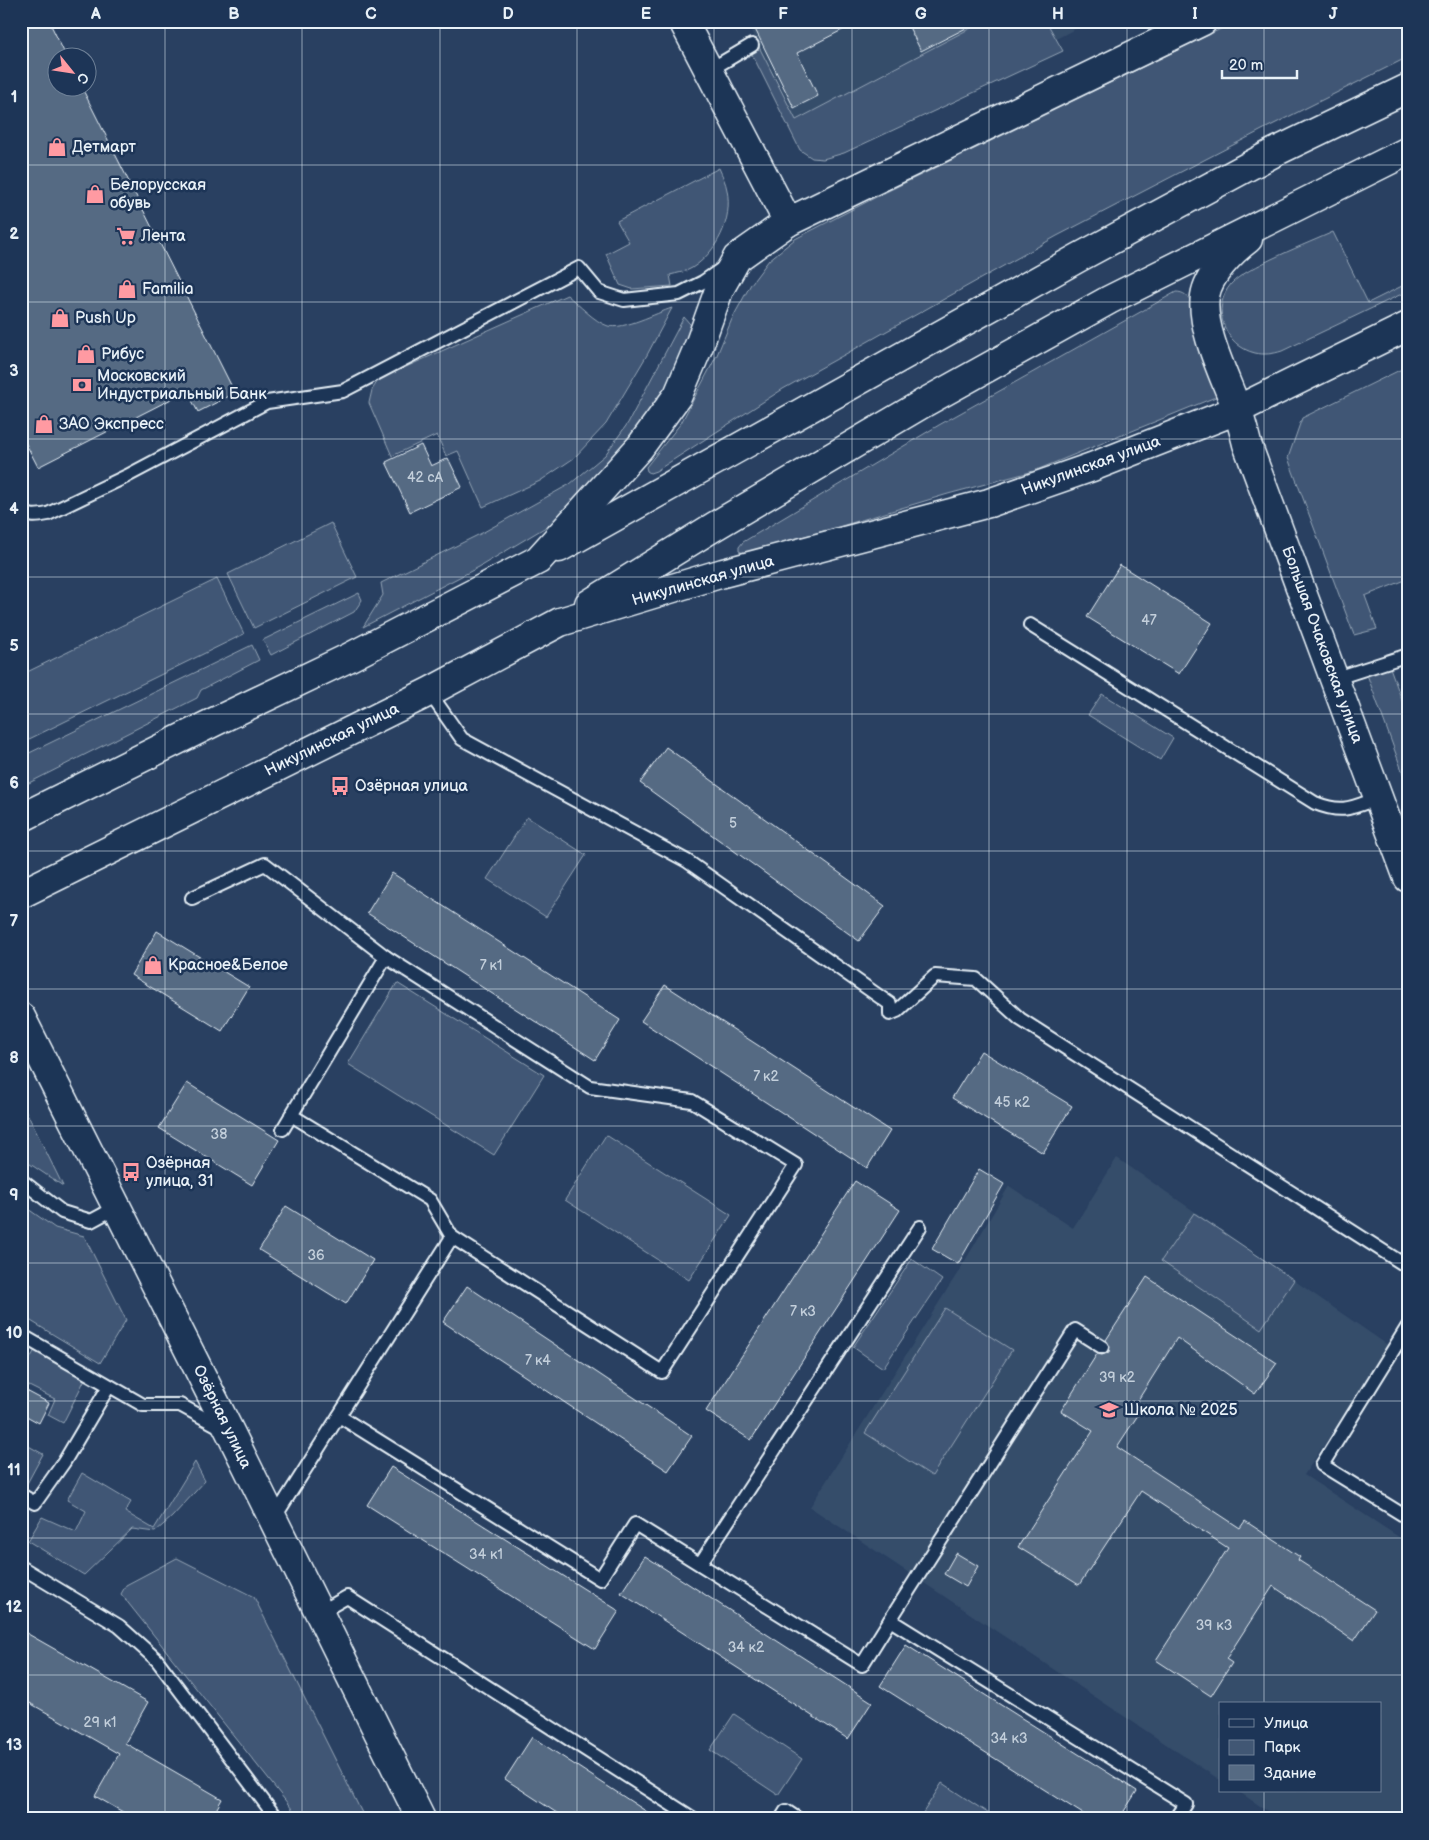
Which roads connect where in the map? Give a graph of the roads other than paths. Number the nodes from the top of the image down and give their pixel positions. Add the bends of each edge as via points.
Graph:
1 (683, 21) edge
2 (1203, 21) edge
3 (752, 45) dead end
4 (708, 70) junction
5 (1408, 88) edge
6 (1408, 151) edge
7 (1273, 218) junction
8 (788, 222) junction
9 (737, 258) junction
10 (1408, 326) edge
11 (1237, 410) junction
12 (21, 510) edge
13 (538, 560) junction
14 (560, 622) junction
15 (1030, 625) dead end
16 (1408, 655) edge
17 (1334, 679) junction
18 (429, 692) junction
19 (1378, 798) junction
20 (21, 818) edge
21 (1408, 878) edge
22 (21, 894) edge
23 (192, 898) dead end
24 (386, 957) junction
25 (21, 1017) edge
26 (291, 1115) junction
27 (283, 1129) dead end
28 (21, 1180) edge
29 (117, 1207) junction
30 (920, 1227) dead end
31 (452, 1237) junction
32 (1408, 1267) edge
33 (1408, 1326) edge
34 (21, 1335) edge
35 (1102, 1347) dead end
36 (109, 1386) junction
37 (339, 1416) junction
38 (230, 1432) junction
39 (21, 1495) edge
40 (1408, 1518) edge
41 (273, 1520) junction
42 (700, 1564) junction
43 (21, 1567) edge
44 (319, 1613) junction
45 (890, 1620) junction
46 (277, 1819) edge
47 (421, 1819) edge
48 (694, 1819) edge
49 (781, 1819) edge
50 (798, 1819) edge
51 (1176, 1819) edge

1 - 4 street
2 - 8 street
3 - 4 lane
4 - 8 street
5 - 13 street via 1275,152 1078,258
6 - 7 street
7 - 11 street, Большая Очаковская улица via 1232,252 1211,279 1205,296 1211,341
7 - 14 street via 1108,300 922,404
8 - 9 street
9 - 12 lane via 704,282 679,294 624,300 599,292 579,268 342,391 267,402 48,514 36,517
9 - 13 street via 719,290 678,395 640,447
10 - 11 street, Никулинская улица
11 - 14 street, Никулинская улица via 989,503 722,573
11 - 17 street, Большая Очаковская улица
13 - 20 street via 348,658
14 - 18 street, Никулинская улица
15 - 19 lane via 1315,803 1348,809
16 - 17 lane
17 - 19 street, Большая Очаковская улица
18 - 22 street, Никулинская улица
18 - 32 lane via 462,739 687,861 890,1004 890,1014 935,976 976,979 1020,1019
19 - 21 street, Большая Очаковская улица
23 - 24 lane via 265,864
24 - 26 lane
24 - 31 lane via 590,1086 692,1100 796,1165 662,1372
25 - 29 street, Озёрная улица
26 - 27 lane
26 - 31 lane via 430,1200
28 - 29 lane via 62,1212 92,1221
29 - 38 street, Озёрная улица
30 - 42 lane
31 - 37 lane
33 - 40 lane via 1322,1465
34 - 36 lane
35 - 45 lane via 1074,1330
36 - 38 lane via 143,1405 180,1405
36 - 39 lane via 64,1462 35,1503
37 - 41 lane
37 - 42 lane via 600,1580 635,1524
38 - 41 street, Озёрная улица
41 - 44 street, Озёрная улица
42 - 45 lane via 862,1665
43 - 46 lane via 119,1626 157,1660
44 - 47 street, Озёрная улица
44 - 48 lane via 348,1597
45 - 51 lane via 1186,1804
49 - 50 lane via 786,1811

